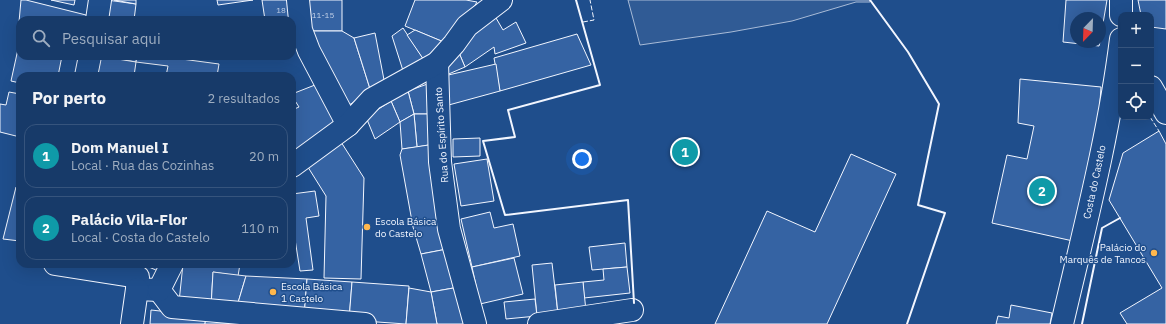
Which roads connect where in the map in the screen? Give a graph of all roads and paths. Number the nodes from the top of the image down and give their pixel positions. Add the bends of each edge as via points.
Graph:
1 (100, 0) edge
2 (298, 0) edge
3 (501, 0) edge
4 (1121, 0) edge
5 (1121, 12) edge
6 (98, 16) edge
7 (1120, 48) edge
8 (89, 60) edge
9 (437, 63) junction
10 (87, 72) edge
11 (1154, 92) edge
12 (1166, 113) edge
13 (348, 125) junction
14 (296, 163) edge
15 (81, 268) edge
16 (170, 268) edge
17 (137, 289) junction
18 (159, 290) junction
19 (632, 310) dead end
20 (132, 324) edge
21 (365, 324) edge
22 (475, 324) edge
23 (539, 324) edge
24 (1062, 324) edge

1 - 6 street
2 - 13 street via 300,30
3 - 9 street via 467,26
4 - 5 street
7 - 24 street, Costa do Castelo via 1112,101
8 - 10 street
9 - 13 street via 372,99
9 - 22 street, Rua do Espírito Santo via 440,162 449,229
11 - 12 street
13 - 14 street
15 - 17 street via 138,277
16 - 18 street
17 - 18 street
17 - 20 street
18 - 21 street via 172,307
19 - 23 street

